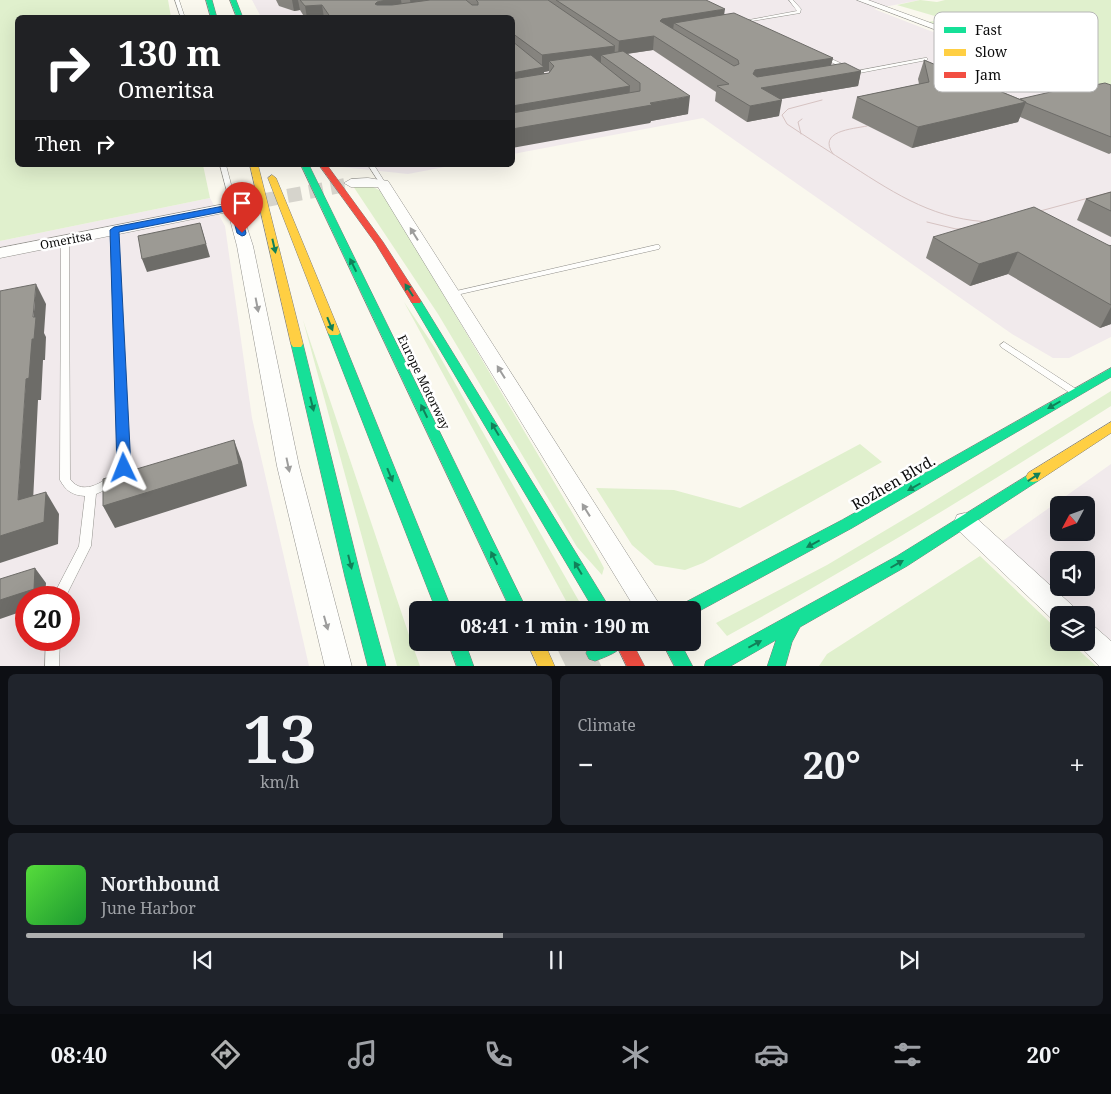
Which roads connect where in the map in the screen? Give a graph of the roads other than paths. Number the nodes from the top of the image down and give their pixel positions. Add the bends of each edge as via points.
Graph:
1 (178, 0) edge
2 (209, 0) edge
3 (233, 0) edge
4 (791, 0) edge
5 (861, 0) edge
6 (182, 15) edge
7 (213, 15) edge
8 (239, 15) edge
9 (751, 20) junction
10 (732, 23) edge
11 (760, 24) edge
12 (934, 27) edge
13 (820, 54) edge
14 (925, 59) edge
15 (854, 72) junction
16 (845, 73) edge
17 (1098, 88) edge
18 (1111, 93) edge
19 (224, 167) edge
20 (254, 167) edge
21 (267, 167) edge
22 (306, 167) edge
23 (325, 167) edge
24 (372, 167) edge
25 (351, 184) tunnel mouth
26 (383, 184) junction
27 (242, 205) junction
28 (114, 230) junction
29 (64, 240) junction
30 (656, 246) dead end
31 (0, 253) edge
32 (452, 294) junction
33 (1004, 345) dead end
34 (1111, 372) edge
35 (1076, 392) junction
36 (1111, 427) edge
37 (91, 491) junction
38 (965, 522) junction
39 (64, 586) edge
40 (440, 601) edge
41 (515, 601) edge
42 (598, 601) edge
43 (644, 601) edge
44 (701, 602) edge
45 (1055, 606) edge
46 (793, 623) junction
47 (1095, 643) edge
48 (53, 651) edge
49 (460, 651) edge
50 (539, 651) edge
51 (599, 651) edge
52 (627, 651) edge
53 (676, 651) edge
54 (595, 653) tunnel mouth
55 (1111, 658) edge
56 (52, 666) edge
57 (339, 666) edge
58 (377, 666) edge
59 (466, 666) edge
60 (546, 666) edge
61 (636, 666) edge
62 (686, 666) edge
63 (712, 666) edge
64 (776, 666) edge

1 - 6 lane
2 - 7 main road
3 - 8 main road
4 - 9 lane via 799,12
5 - 12 street
9 - 10 lane
9 - 11 lane
13 - 15 lane
14 - 15 lane
15 - 16 lane
17 - 18 street
19 - 27 lane
20 -> 58 main road
21 -> 40 main road
41 -> 22 main road, Europe Motorway
42 -> 23 main road via 444,345 380,244
24 - 26 lane
25 - 26 street
32 -> 26 street
27 - 28 street, Omeritsa
27 -> 57 street via 245,246 288,466
28 - 29 street, Omeritsa
28 - 37 lane via 124,468 112,482
29 - 31 street, Omeritsa
29 - 37 lane via 65,480 75,491
30 - 32 lane
43 -> 32 street
33 - 35 lane
34 - 35 main road, Rozhen Blvd.
35 -> 44 main road, Rozhen Blvd. via 856,521
38 -> 36 main road
37 - 39 lane via 85,546
38 - 45 street
46 -> 38 main road
63 -> 46 main road
46 - 64 main road
47 - 55 street
48 - 56 lane
49 - 59 main road
50 - 60 main road
51 - 54 main road
52 - 61 main road
53 - 62 main road

